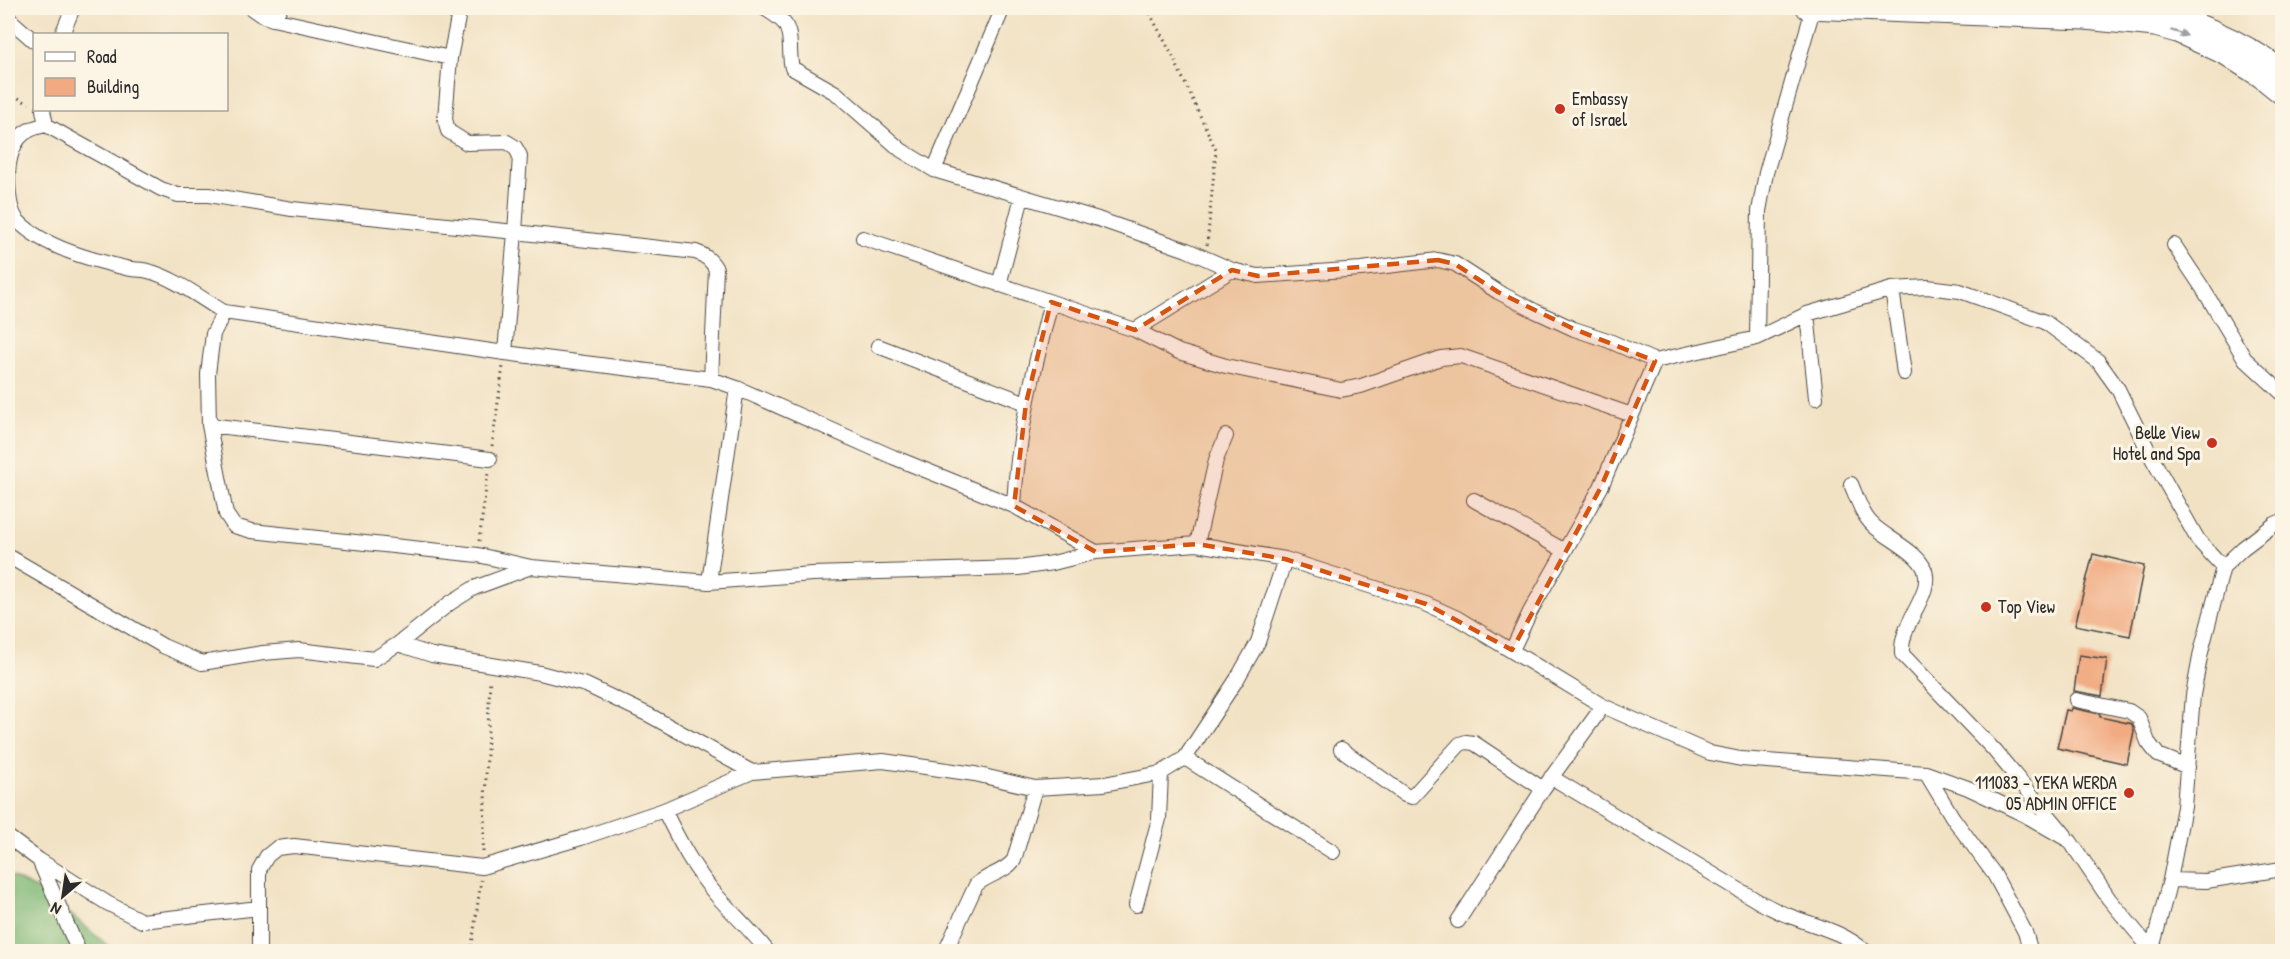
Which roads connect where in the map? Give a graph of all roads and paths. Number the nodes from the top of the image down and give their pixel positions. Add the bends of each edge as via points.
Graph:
1 (73, 8) edge
2 (251, 8) edge
3 (460, 8) edge
4 (764, 8) edge
5 (1003, 8) edge
6 (1147, 8) edge
7 (1810, 8) edge
8 (2139, 8) edge
9 (277, 13) edge
10 (8, 18) edge
11 (62, 33) edge
12 (33, 40) edge
13 (450, 58) junction
14 (2283, 70) edge
15 (8, 92) edge
16 (2283, 94) edge
17 (33, 106) edge
18 (43, 111) edge
19 (46, 125) junction
20 (934, 170) junction
21 (1022, 197) junction
22 (515, 232) junction
23 (863, 238) dead end
24 (2174, 245) dead end
25 (1205, 258) junction
26 (1232, 270) junction
27 (999, 285) junction
28 (1892, 290) junction
29 (1051, 302) junction
30 (224, 312) junction
31 (1807, 314) junction
32 (1135, 330) junction
33 (1757, 338) junction
34 (878, 346) dead end
35 (505, 353) junction
36 (1655, 361) junction
37 (1904, 373) dead end
38 (711, 379) junction
39 (736, 388) junction
40 (2283, 393) edge
41 (1816, 398) dead end
42 (1026, 403) junction
43 (1632, 415) junction
44 (209, 425) junction
45 (1226, 436) dead end
46 (490, 459) dead end
47 (1851, 484) dead end
48 (1474, 500) dead end
49 (1014, 506) junction
50 (2283, 521) edge
51 (1197, 544) junction
52 (1565, 551) junction
53 (1096, 552) junction
54 (8, 556) edge
55 (1285, 559) junction
56 (531, 567) junction
57 (2223, 567) junction
58 (709, 582) junction
59 (398, 644) junction
60 (1512, 650) junction
61 (491, 665) junction
62 (2076, 700) dead end
63 (1603, 706) junction
64 (1341, 749) dead end
65 (1185, 758) junction
66 (2188, 767) junction
67 (752, 772) junction
68 (1161, 773) junction
69 (1926, 773) junction
70 (1551, 777) junction
71 (1035, 788) junction
72 (1543, 789) junction
73 (664, 810) junction
74 (8, 837) edge
75 (2070, 841) junction
76 (1333, 852) dead end
77 (39, 860) junction
78 (482, 867) junction
79 (2283, 869) edge
80 (2170, 880) junction
81 (1136, 905) dead end
82 (259, 908) junction
83 (1458, 921) dead end
84 (2152, 950) edge
85 (79, 951) edge
86 (259, 951) edge
87 (471, 951) edge
88 (768, 951) edge
89 (945, 951) edge
90 (1866, 951) edge
91 (2031, 951) edge

1 - 11 street
2 - 9 street via 261,15
3 - 13 street
4 - 20 street via 783,22 789,34 792,68 836,93 901,150
5 - 20 street
6 - 25 path via 1216,150
7 -> 16 main road via 2085,19 2155,26 2225,54
7 - 33 street via 1759,212
8 - 14 main road via 2169,13 2225,36
9 - 13 street
10 - 12 street
13 - 22 street via 445,119 448,131 467,143 507,142 520,156
15 - 17 path
18 - 19 street
19 - 22 street via 178,195 209,195 292,209
19 - 30 street via 31,127 24,133 15,142 10,158 8,185 17,220 36,235 75,254 164,277
20 - 21 street
21 - 25 street via 1098,219
21 - 27 street
22 - 35 street
22 - 38 street via 705,255 716,269
23 - 27 street
24 - 40 street via 2245,359
25 - 26 street
26 - 32 street
26 - 36 street via 1258,276 1438,260 1455,264 1498,292 1564,325
27 - 29 street
28 - 31 street
28 - 37 street
28 - 57 street via 1927,287 1960,291 2004,305 2045,322 2098,361 2118,389 2198,540
29 - 32 street
29 - 42 street
30 - 35 street
30 - 44 street via 213,334 208,374
31 - 33 street
31 - 41 street
32 - 43 street via 1179,352 1226,366 1341,390 1441,358 1461,356
33 - 36 street
34 - 42 street
35 - 38 street
36 - 43 street
38 - 39 street
39 - 49 street
39 - 58 street
42 - 49 street
43 - 52 street via 1601,487
44 - 46 street
44 - 56 street via 226,514 234,526 478,555
45 - 51 street via 1216,460
47 - 75 street via 1872,525 1920,560 1926,574 1924,592 1901,643 1902,654 1994,750
48 - 52 street
49 - 53 street
50 - 57 street
51 - 53 street
51 - 55 street
52 - 60 street
53 - 58 street via 1018,568 812,574
54 - 59 street via 163,646 202,663 299,650 374,659
55 - 60 street via 1426,604
55 - 65 street via 1258,642
56 - 58 street
56 - 59 street via 474,588
57 - 66 street via 2193,695
59 - 61 street via 432,655
60 - 63 street
61 - 67 street via 586,686 649,715
61 - 78 path
62 - 66 street via 2129,711 2139,718 2158,755
63 - 69 street via 1710,753
63 - 70 street
64 - 72 street via 1412,797 1466,742 1474,743
65 - 68 street
65 - 76 street
66 - 80 street
67 - 71 street via 883,761 975,774
67 - 73 street
68 - 71 street via 1104,784
68 - 81 street via 1159,819
69 - 75 street via 1977,792
69 - 91 street via 1994,874
70 - 72 street
70 - 90 street via 1761,903 1834,932
71 - 89 street via 1014,860 1008,868 976,885
72 - 83 street
73 - 78 street
73 - 88 street via 684,850 717,896
74 - 77 street
75 - 84 street via 2109,898
77 - 82 street via 142,921
77 - 85 street
78 - 82 street via 294,846 277,848 259,870
78 - 87 path
79 - 80 street via 2206,881
80 - 84 street
82 - 86 street

